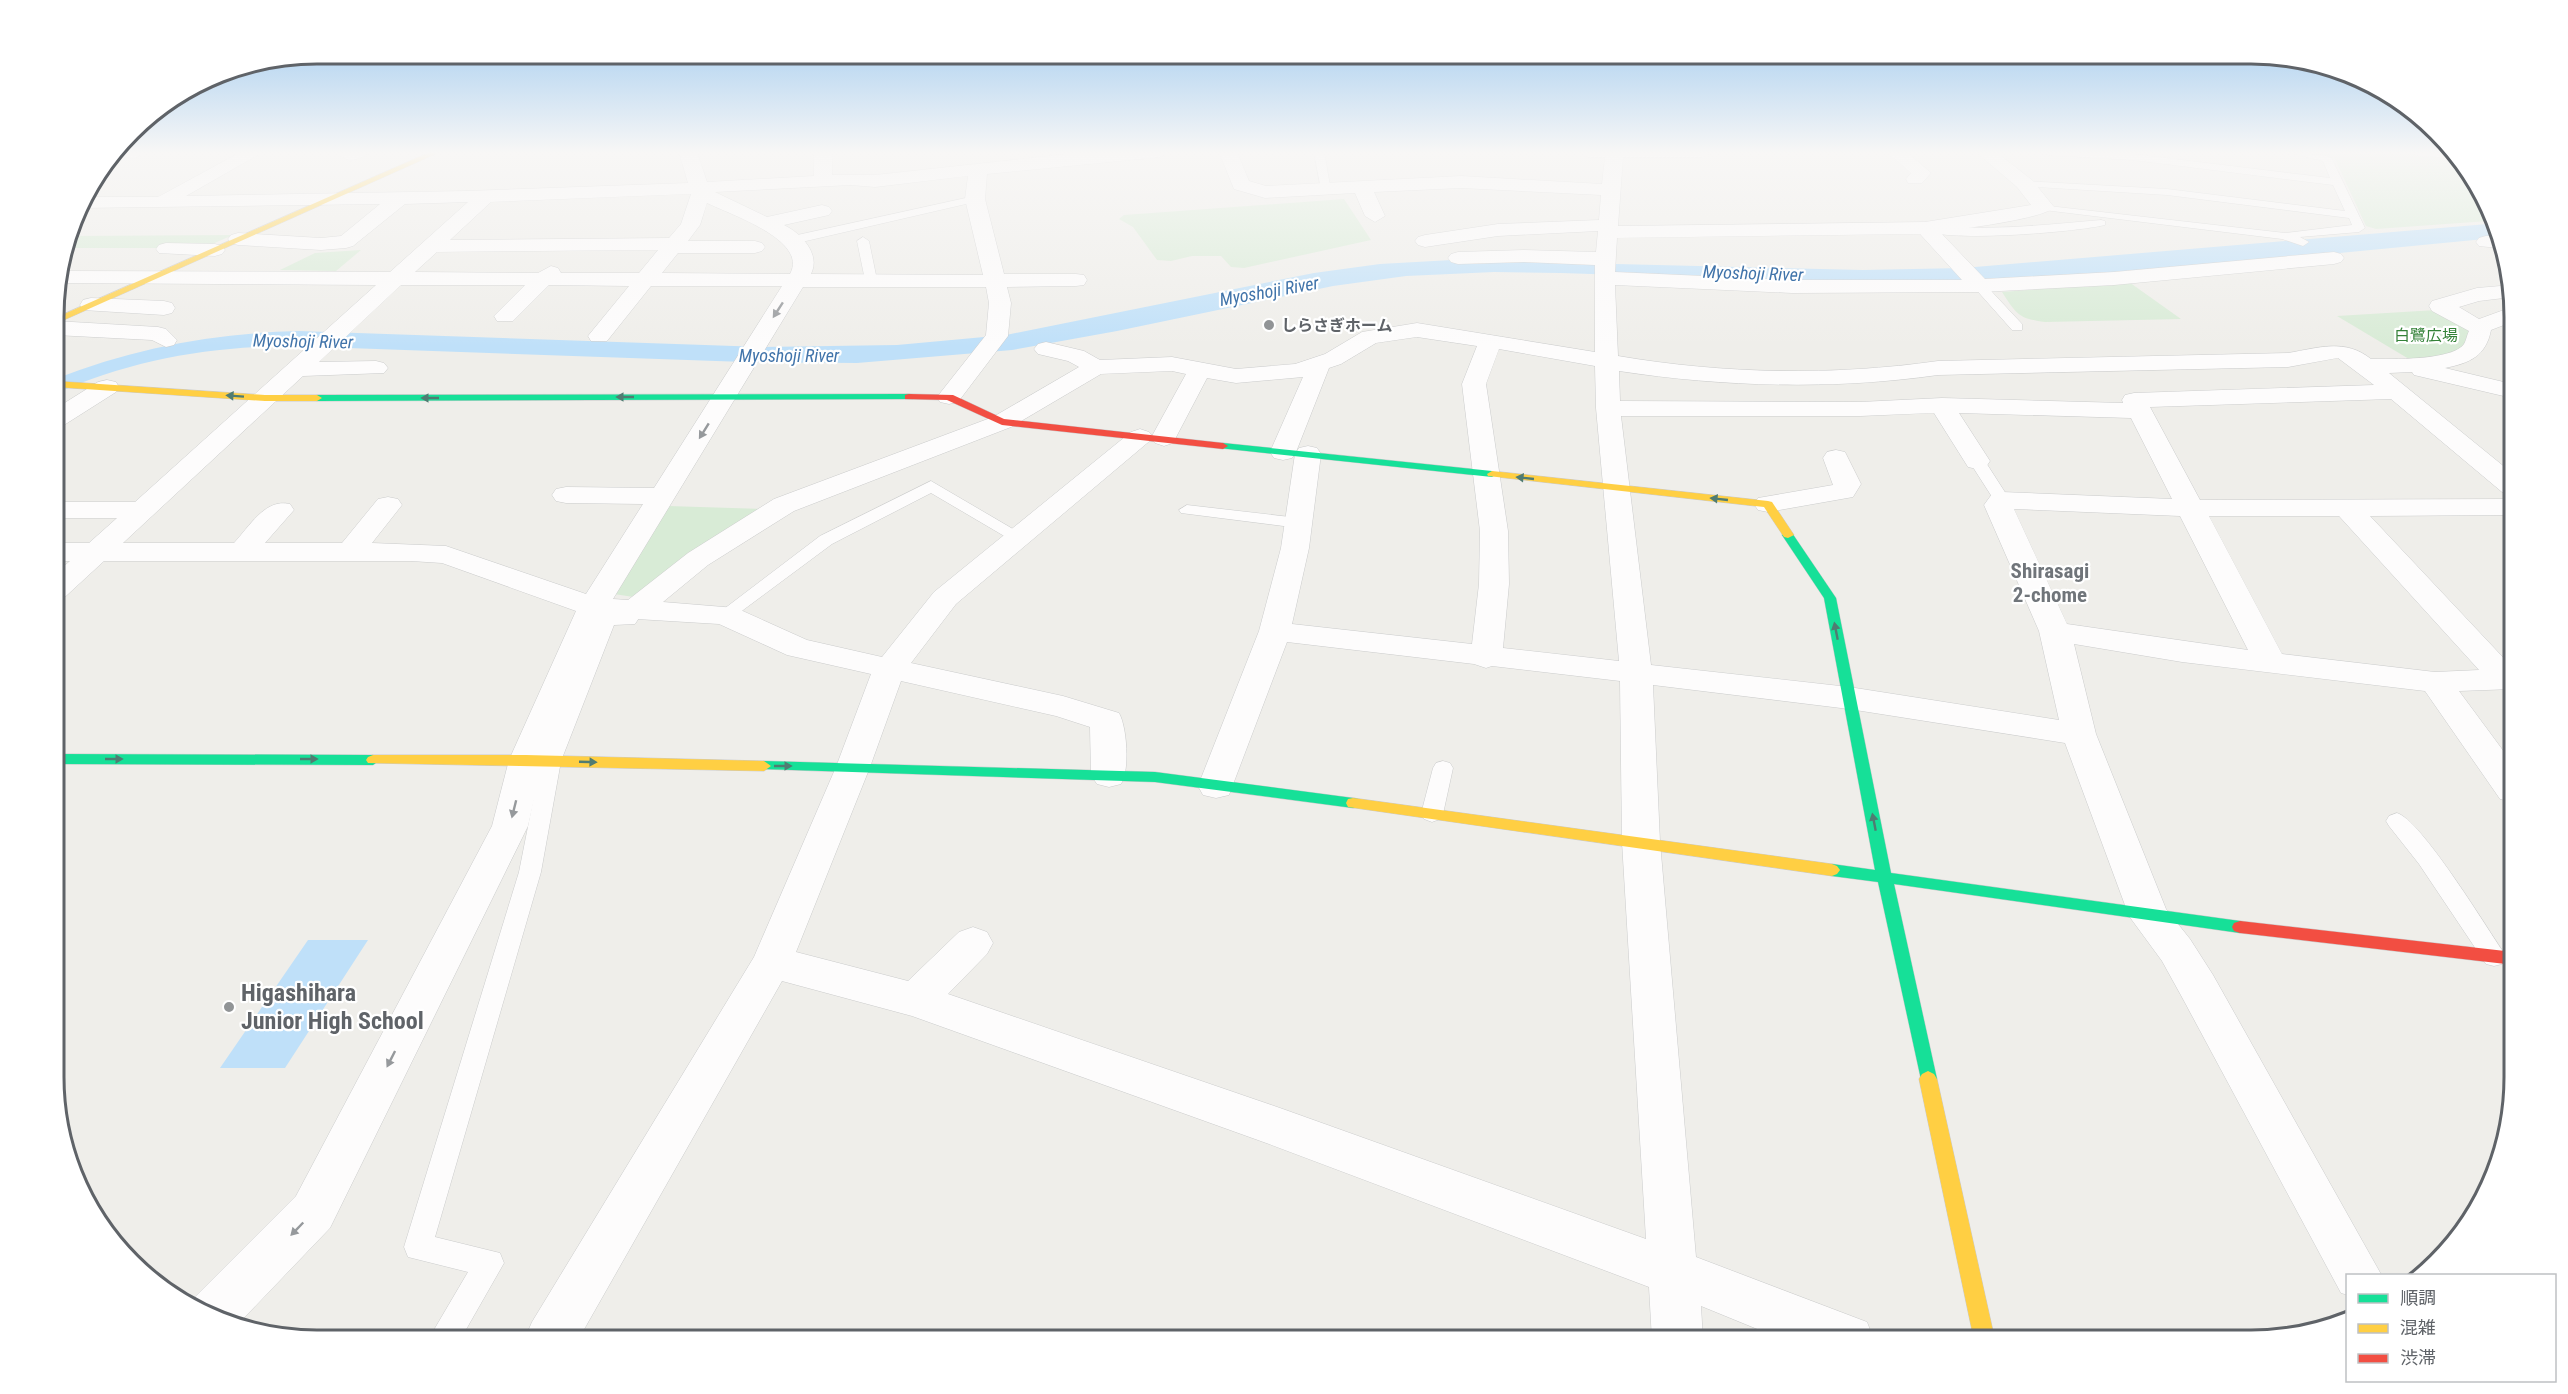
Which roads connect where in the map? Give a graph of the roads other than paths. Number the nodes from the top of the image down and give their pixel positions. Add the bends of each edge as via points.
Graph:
1 (289, 217) edge
2 (377, 217) edge
3 (464, 217) edge
4 (692, 217) edge
5 (751, 217) edge
6 (795, 217) edge
7 (869, 217) edge
8 (982, 217) edge
9 (1588, 217) edge
10 (1609, 217) edge
11 (1678, 217) edge
12 (1995, 217) edge
13 (2123, 217) joint
14 (2354, 217) edge
15 (764, 224) junction
16 (452, 228) junction
17 (532, 228) dead end
18 (1925, 228) junction
19 (2283, 236) junction
20 (238, 240) junction
21 (793, 240) junction
22 (863, 241) dead end
23 (1425, 241) dead end
24 (2303, 242) dead end
25 (673, 245) junction
26 (433, 246) junction
27 (755, 247) dead end
28 (166, 249) dead end
29 (574, 249) dead end
30 (215, 250) junction
31 (1458, 258) dead end
32 (2334, 258) dead end
33 (1606, 268) junction
34 (154, 277) junction
35 (68, 279) edge
36 (393, 279) junction
37 (1973, 279) junction
38 (543, 280) junction
39 (644, 280) junction
40 (798, 280) junction
41 (994, 280) junction
42 (1076, 280) dead end
43 (877, 286) junction
44 (2502, 292) edge
45 (91, 305) junction
46 (164, 308) dead end
47 (505, 316) dead end
48 (64, 317) edge
49 (2504, 317) edge
50 (2017, 327) dead end
51 (2478, 327) junction
52 (64, 329) edge
53 (599, 336) dead end
54 (166, 340) dead end
55 (1491, 341) junction
56 (1046, 349) dead end
57 (1606, 360) junction
58 (1317, 365) junction
59 (2366, 366) junction
60 (1096, 367) junction
61 (2405, 367) junction
62 (376, 368) dead end
63 (296, 369) junction
64 (1200, 369) junction
65 (1761, 376) junction
66 (64, 385) edge
67 (107, 387) junction
68 (2504, 389) edge
69 (2396, 392) junction
70 (725, 397) junction
71 (949, 397) junction
72 (265, 398) junction
73 (1942, 405) junction
74 (1608, 408) junction
75 (1758, 408) junction
76 (2139, 411) junction
77 (64, 414) edge
78 (1002, 422) junction
79 (1152, 438) junction
80 (1296, 453) junction
81 (1834, 458) dead end
82 (1977, 460) joint
83 (1486, 474) junction
84 (2504, 480) edge
85 (1617, 488) junction
86 (566, 495) dead end
87 (663, 496) junction
88 (2001, 500) junction
89 (1768, 504) junction
90 (388, 505) dead end
91 (2504, 507) edge
92 (2193, 508) junction
93 (2348, 508) junction
94 (64, 510) edge
95 (144, 510) junction
96 (280, 510) dead end
97 (1187, 510) dead end
98 (1299, 523) junction
99 (1017, 536) junction
100 (64, 552) edge
101 (98, 552) junction
102 (242, 552) junction
103 (350, 552) junction
104 (64, 582) edge
105 (593, 607) junction
106 (636, 609) junction
107 (725, 615) junction
108 (1275, 631) junction
109 (2055, 632) junction
110 (1486, 658) junction
111 (2271, 663) junction
112 (890, 668) junction
113 (1636, 674) junction
114 (2504, 674) edge
115 (2504, 679) edge
116 (2436, 682) junction
117 (1849, 698) junction
118 (2079, 734) junction
119 (64, 759) edge
120 (539, 760) junction
121 (853, 766) junction
122 (1443, 768) dead end
123 (1109, 774) junction
124 (2504, 777) edge
125 (1216, 786) junction
126 (1432, 814) junction
127 (2397, 821) dead end
128 (1641, 842) junction
129 (1885, 880) junction
130 (2149, 916) junction
131 (973, 943) dead end
132 (2504, 958) edge
133 (772, 962) junction
134 (916, 1000) junction
135 (1673, 1272) junction
136 (2357, 1274) edge
137 (218, 1309) edge
138 (449, 1330) edge
139 (556, 1330) edge
140 (1677, 1330) edge
141 (1823, 1330) edge
142 (1983, 1330) edge

1 - 20 street
2 - 20 street via 346,242
3 - 16 street
4 - 25 street
5 - 15 street
6 - 15 street
7 - 21 lane
8 - 41 street
9 - 23 street
10 - 33 street
11 - 18 street
12 - 18 street
13 - 18 lane via 2119,221 2034,230
13 - 19 lane
14 - 19 lane via 2359,228
15 - 21 street
16 - 17 street
16 - 26 street
18 - 37 street
19 - 24 lane
20 - 30 street
21 - 40 street via 804,261
22 - 43 lane
25 - 26 street
25 - 27 street
25 - 39 street
26 - 36 street
28 - 30 street
29 - 38 street
30 - 34 street
31 - 33 street via 1524,256
32 - 37 street via 2094,280
33 - 37 street via 1825,287
33 - 57 street
34 - 35 street
34 - 36 street
34 - 45 street
36 - 38 street
36 - 63 street
37 - 50 lane
38 - 39 street
38 - 47 street
39 - 40 street
39 - 53 street
40 - 43 street
40 -> 70 street
41 - 42 street
41 - 43 street
41 - 71 street via 1000,303 990,344
44 - 51 street via 2440,306
45 - 46 street
45 - 48 street
49 - 51 street
51 - 61 street via 2474,350 2463,357
52 - 54 street via 158,334
55 - 57 street
55 - 58 street via 1416,330 1370,337
55 - 83 street via 1474,384
56 - 60 street via 1076,356
57 - 65 street via 1726,376
57 - 74 street
58 - 64 street via 1298,371 1236,376
58 - 80 street
59 - 61 street
59 - 65 street via 2339,351 2288,360 1938,368 1829,377
59 - 69 street
60 - 64 street via 1172,364
60 - 78 street
61 - 68 street
62 - 63 street
63 - 72 street
64 - 79 street
65 - 75 street
66 - 67 street
72 -> 67 street
67 - 77 street
69 - 76 street via 2134,400
69 - 84 street
70 - 71 street
70 -> 72 street
70 -> 87 street
71 - 78 street
72 - 95 street
73 - 75 street
73 - 76 street
73 - 82 street
74 - 75 street
74 - 85 street
76 - 92 street
78 - 79 street
78 - 106 street via 784,505 698,559
79 - 80 street
79 - 99 street
80 - 83 street
80 - 98 street
81 - 89 street via 1848,484 1843,491
82 - 88 lane
85 -> 83 street
83 - 110 street via 1494,542
89 -> 85 street
85 - 113 street
86 - 87 street
87 - 105 street
88 - 92 street
88 - 109 street via 1998,505
117 -> 89 street via 1830,598
90 - 103 street
91 - 93 street
92 - 93 street
92 - 111 street
93 - 114 street
94 - 95 street
95 - 101 street
96 - 102 street
97 - 98 lane
98 - 108 street
99 - 107 lane via 931,486 826,540
99 - 112 street via 945,598
100 - 101 street
101 - 102 street
101 - 104 street
102 - 103 street
103 - 105 street via 446,555
105 - 106 street
105 - 120 street
106 - 107 street
106 - 120 lane via 629,620 607,619
107 - 112 street via 798,648
108 - 110 street
108 - 125 street
109 - 111 street
109 - 118 street
110 - 113 street
111 - 116 street
112 - 121 street
112 - 123 street via 1107,721
113 - 117 street
113 - 128 street
115 - 116 street
116 - 124 street
117 - 118 street
129 -> 117 street
118 - 130 street
119 -> 120 street
120 -> 121 street
120 -> 137 street via 510,826 313,1212
120 - 138 lane via 530,872 418,1247 490,1263
121 - 123 street
121 - 133 street
122 - 126 lane
123 - 125 street
125 - 126 street
126 - 128 street
127 - 132 lane
128 - 129 street
128 - 135 street
129 - 130 street
129 - 142 street
130 - 132 street
130 - 136 street via 2198,987
131 - 134 street
133 - 134 street
133 - 139 street
134 - 135 street
135 - 140 street
135 - 141 street

